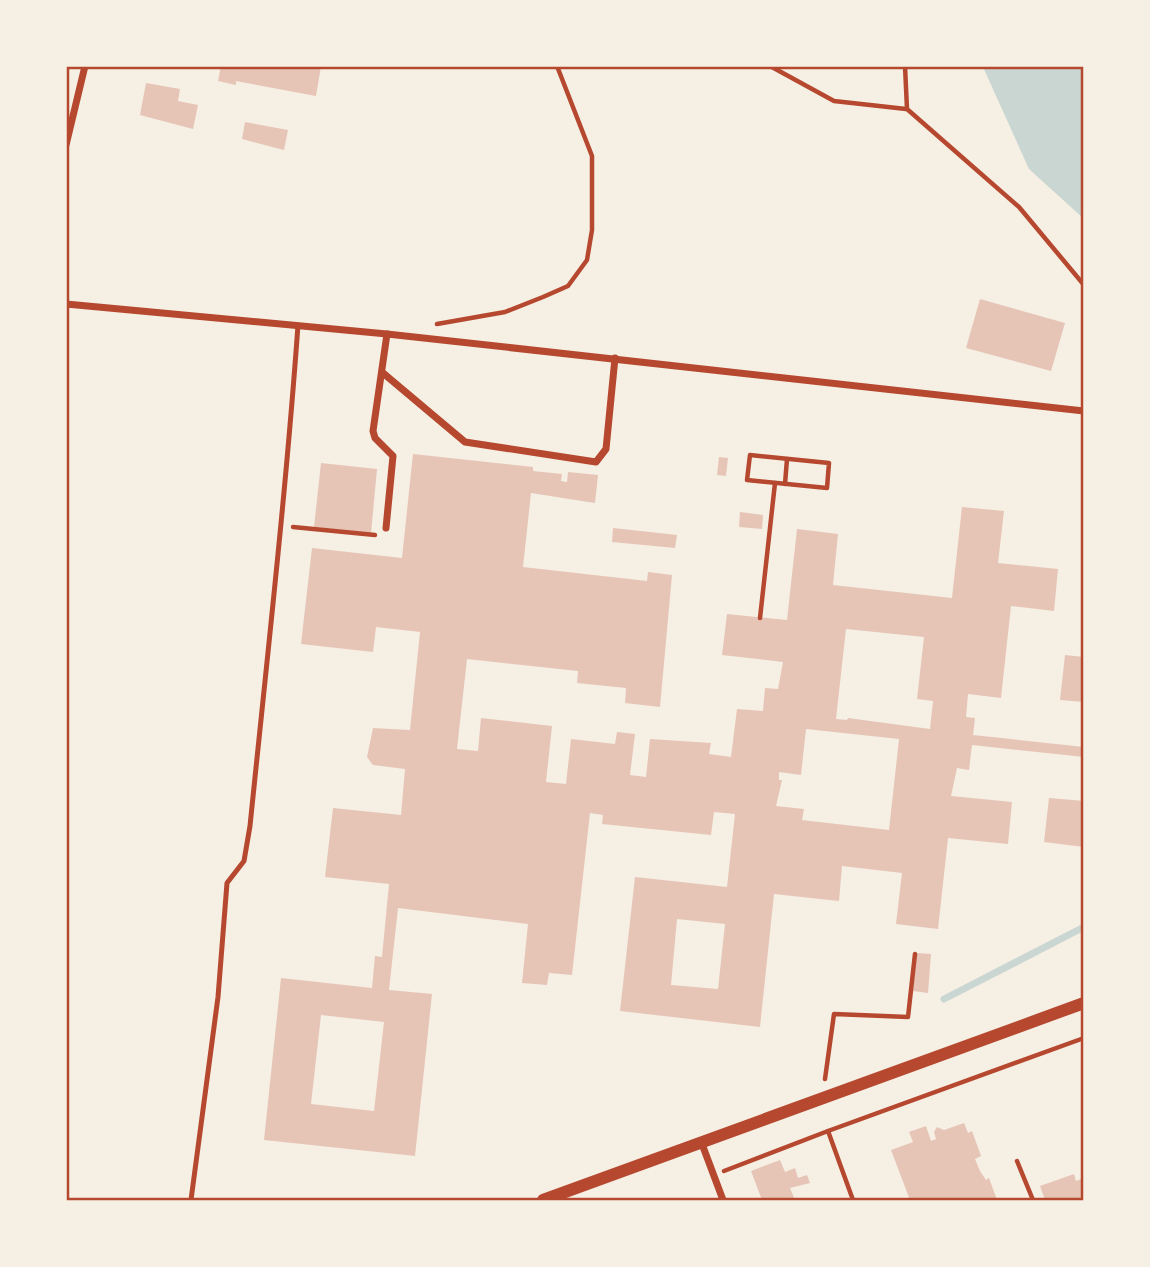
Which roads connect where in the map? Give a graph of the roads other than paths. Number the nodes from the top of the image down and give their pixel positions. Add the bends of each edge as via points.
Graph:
1 (85, 66) edge
2 (66, 145) edge
3 (66, 304) edge
4 (298, 325) junction
5 (387, 334) junction
6 (615, 358) junction
7 (383, 373) junction
8 (1083, 411) edge
9 (386, 528) road end
10 (1083, 1003) edge
11 (702, 1144) junction
12 (191, 1200) edge
13 (543, 1200) edge
14 (723, 1200) edge

1 - 2 street
3 - 4 street
4 - 5 street
4 - 12 lane via 250,826 244,861 227,883 218,997
5 - 6 street
5 - 7 street
6 - 7 street via 606,449 596,461 465,442
6 - 8 street
7 - 9 street via 373,431 393,456
10 - 11 street
11 - 13 street
11 - 14 street

